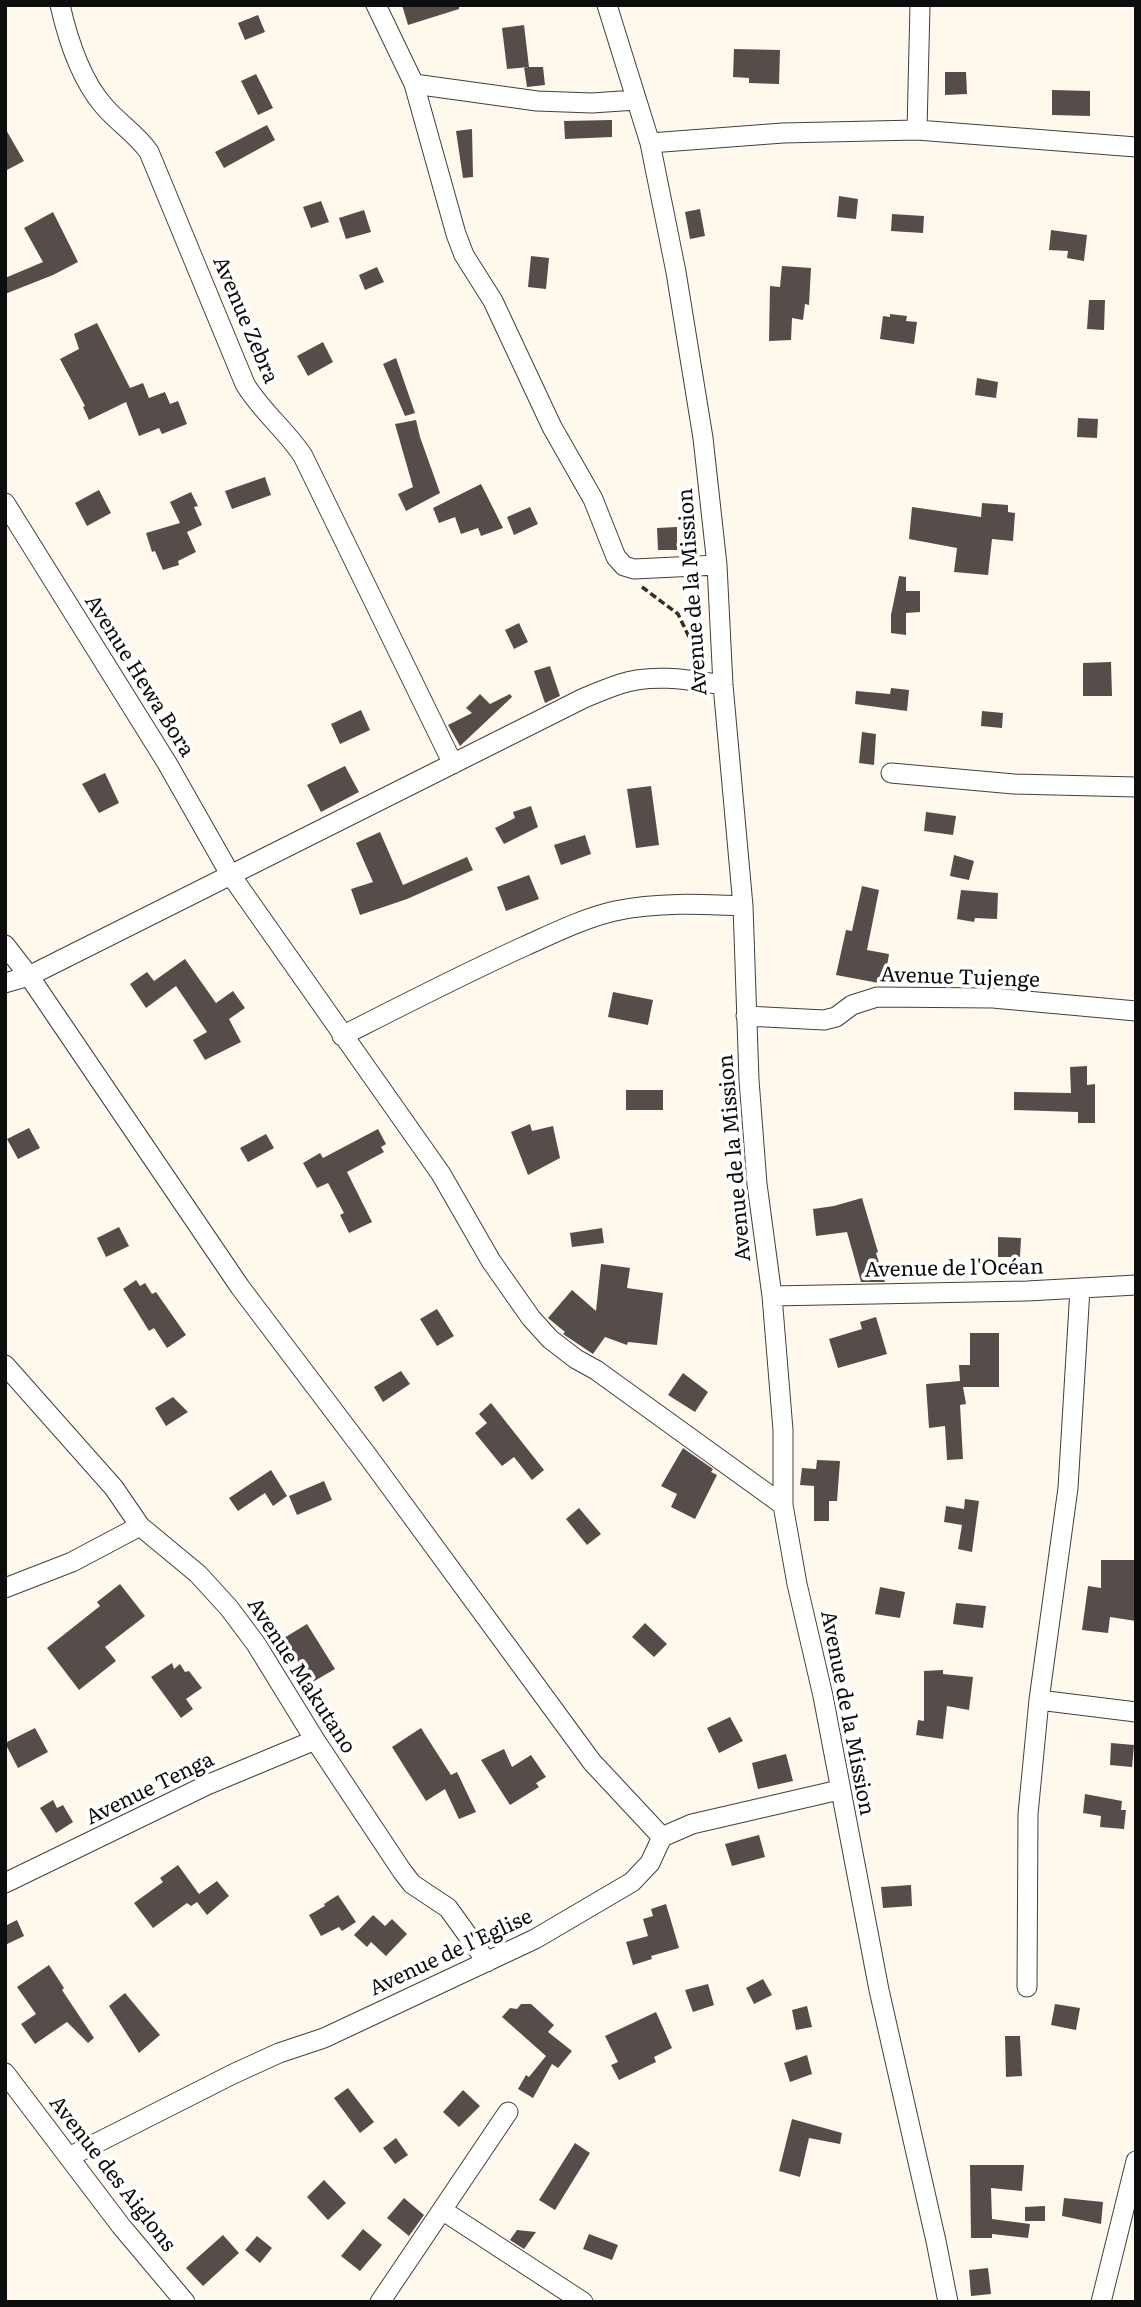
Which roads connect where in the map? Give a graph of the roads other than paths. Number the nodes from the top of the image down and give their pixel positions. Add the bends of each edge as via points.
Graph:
1 (60, 5) edge
2 (376, 5) edge
3 (607, 5) edge
4 (920, 5) edge
5 (414, 84) junction
6 (636, 100) junction
7 (918, 130) junction
8 (650, 143) junction
9 (1136, 147) edge
10 (5, 503) edge
11 (717, 565) junction
12 (723, 685) junction
13 (453, 764) junction
14 (891, 773) dead end
15 (1136, 788) edge
16 (230, 874) junction
17 (743, 906) junction
18 (5, 944) edge
19 (29, 976) junction
20 (5, 983) edge
21 (1136, 1011) edge
22 (746, 1016) junction
23 (342, 1036) junction
24 (1136, 1285) edge
25 (1080, 1289) junction
26 (772, 1296) junction
27 (5, 1364) edge
28 (783, 1504) junction
29 (140, 1526) junction
30 (5, 1588) edge
31 (1039, 1700) junction
32 (1136, 1712) edge
33 (316, 1740) junction
34 (839, 1790) junction
35 (662, 1837) junction
36 (5, 1883) edge
37 (487, 1962) junction
38 (1027, 1987) dead end
39 (5, 2073) edge
40 (508, 2112) dead end
41 (69, 2157) junction
42 (1136, 2161) edge
43 (442, 2210) junction
44 (185, 2302) edge
45 (380, 2302) edge
46 (583, 2302) edge
47 (948, 2302) edge
48 (1101, 2302) edge

1 - 13 street, Avenue Zebra via 72,47 92,90 149,152 245,384 303,456
2 - 5 street
3 - 6 street, Avenue de la Mission
4 - 7 street
5 - 6 street via 537,101
5 - 11 street via 464,255 493,301 552,427 593,499 616,557 634,569
6 - 8 street, Avenue de la Mission
7 - 8 street via 783,133
7 - 9 street
8 - 11 street, Avenue de la Mission via 703,438
10 - 16 street, Avenue Hewa Bora via 167,763
11 - 12 street, Avenue de la Mission
12 - 13 street via 680,679 621,683
12 - 17 street, Avenue de la Mission
13 - 16 street
14 - 15 street
16 - 19 street
16 - 23 street, Avenue Hewa Bora
17 - 22 street, Avenue de la Mission
17 - 23 street via 646,906 569,926
18 - 19 street
19 - 20 street
19 - 35 street via 240,1287 592,1762
21 - 22 street, Avenue Tujenge via 993,998 889,996 866,999 824,1020
22 - 26 street, Avenue de la Mission via 757,1185
23 - 28 street, Avenue Hewa Bora via 441,1174 491,1261 550,1339
24 - 25 street, Avenue de l'Océan
25 - 26 street, Avenue de l'Océan
25 - 31 street via 1068,1488
26 - 28 street, Avenue de la Mission via 783,1430
27 - 29 street, Avenue Makutano via 114,1488
28 - 34 street, Avenue de la Mission
29 - 30 street via 72,1562
29 - 33 street, Avenue Makutano via 198,1574 229,1608 257,1644
31 - 32 street
31 - 38 street via 1028,1814
33 - 36 street, Avenue Tenga via 207,1785
33 - 37 street, Avenue Makutano via 412,1884 448,1908
34 - 35 street via 692,1824
34 - 47 street, Avenue de la Mission
35 - 37 street, Avenue de l'Eglise via 650,1863 632,1881
37 - 41 street, Avenue de l'Eglise via 324,2038 279,2053
39 - 41 street, Avenue des Aiglons
40 - 43 street
41 - 44 street, Avenue des Aiglons
42 - 48 street
43 - 45 street
43 - 46 street

